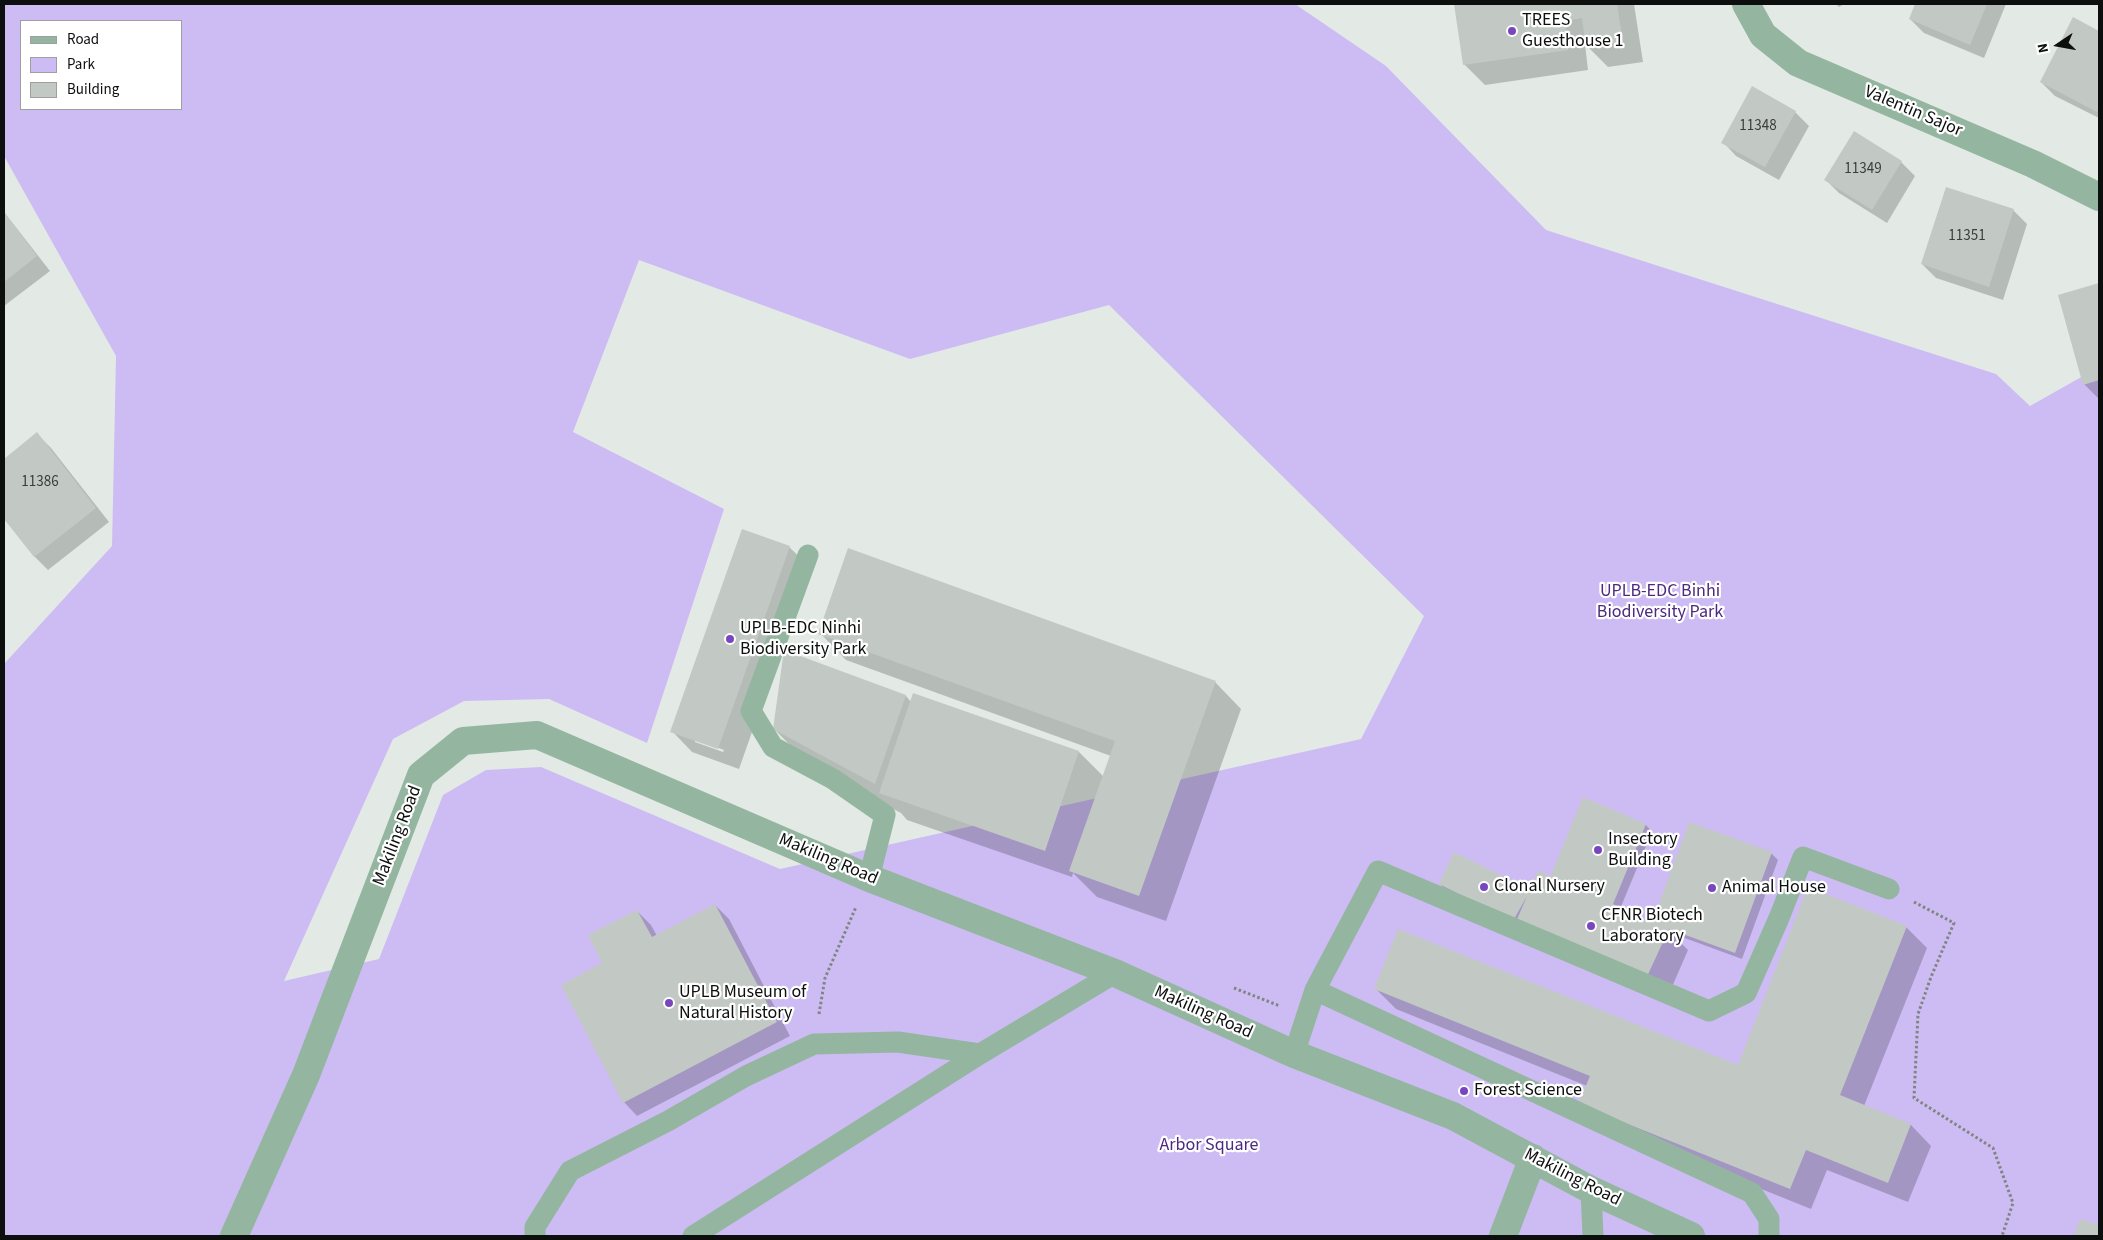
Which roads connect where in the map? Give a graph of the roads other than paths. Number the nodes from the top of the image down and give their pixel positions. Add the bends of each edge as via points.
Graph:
1 (1746, 4) edge
2 (2099, 197) edge
3 (808, 554) dead end
4 (864, 889) junction
5 (1889, 889) road end
6 (1115, 973) junction
7 (1315, 990) junction
8 (980, 1054) junction
9 (1294, 1054) junction
10 (1533, 1158) junction
11 (1591, 1190) junction
12 (234, 1236) edge
13 (536, 1236) edge
14 (693, 1236) edge
15 (1504, 1236) edge
16 (1593, 1236) edge
17 (1691, 1236) edge
18 (1769, 1236) edge

1 - 2 street, Valentin Sajor via 1763,34 1798,63 2033,164
3 - 4 lane via 751,711 773,748 834,779 885,815
4 - 6 street, Makiling Road
4 - 12 street, Makiling Road via 537,735 463,742 421,775 306,1075
5 - 7 lane via 1803,857 1746,993 1709,1011 1378,871
6 - 8 lane
6 - 9 street, Makiling Road
7 - 9 lane
7 - 18 lane via 1752,1192 1769,1219
8 - 13 lane via 898,1042 814,1044 746,1076 668,1121 570,1171 536,1227
8 - 14 lane
9 - 10 street, Makiling Road via 1452,1116
10 - 11 street, Makiling Road
10 - 15 street
11 - 16 lane
11 - 17 street, Makiling Road

